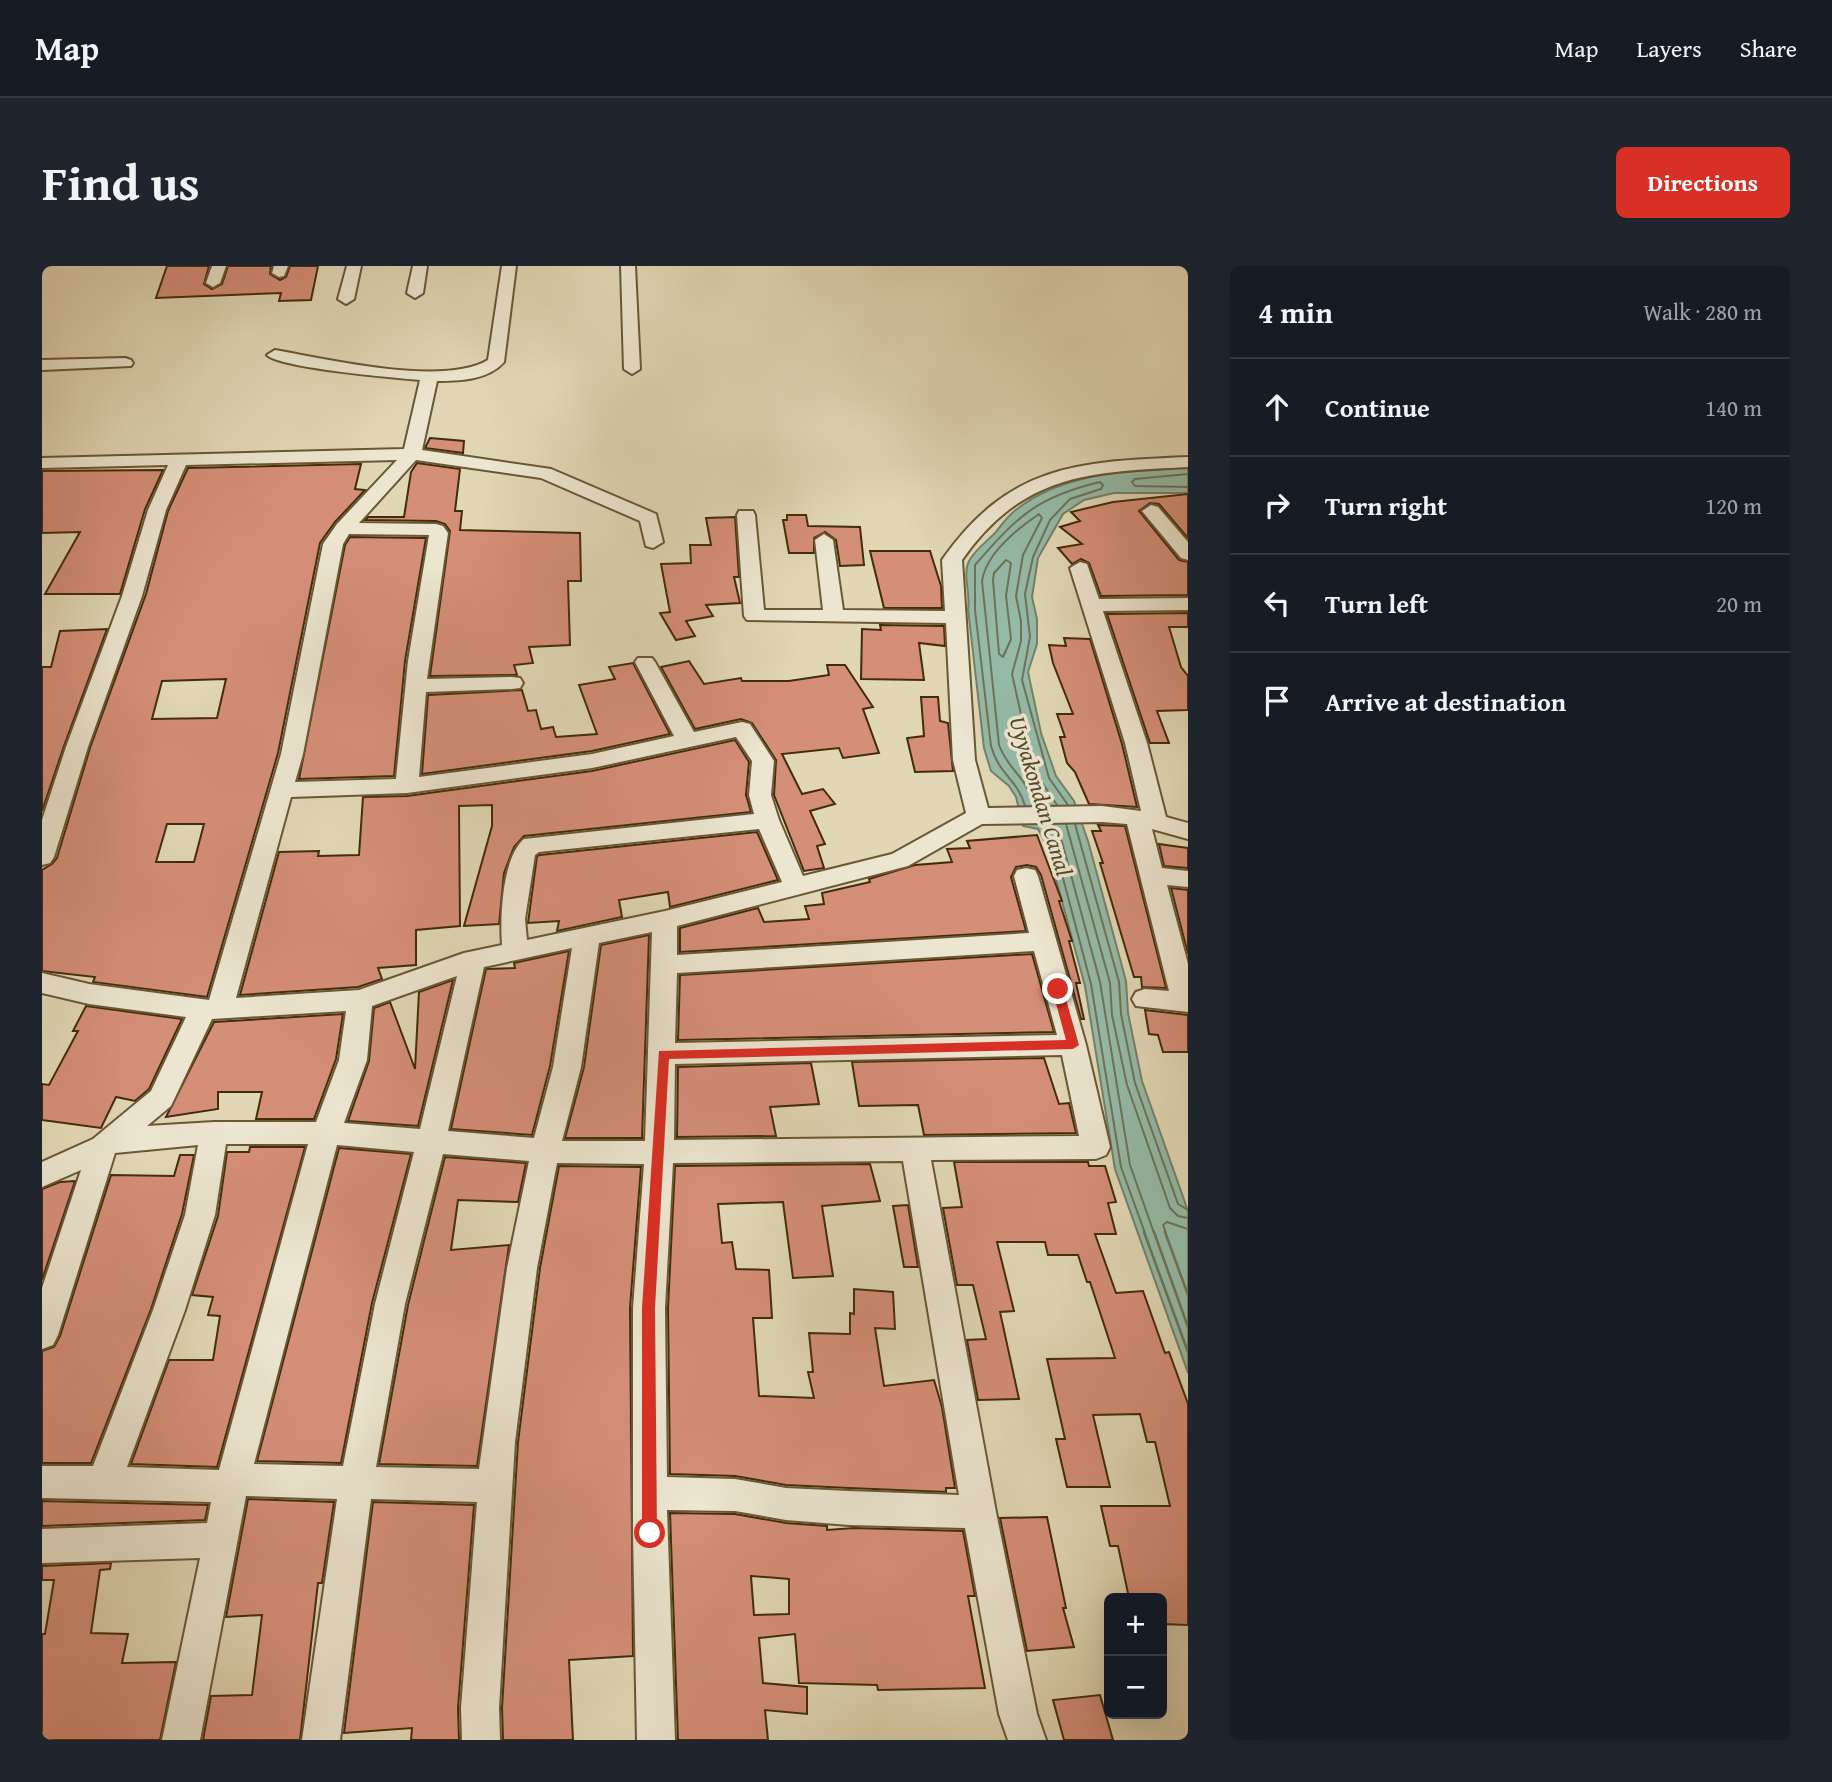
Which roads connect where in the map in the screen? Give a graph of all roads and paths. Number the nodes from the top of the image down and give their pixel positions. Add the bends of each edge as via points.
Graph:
1 (219, 266) edge
2 (354, 266) edge
3 (419, 266) edge
4 (509, 266) edge
5 (628, 266) edge
6 (213, 283) dead end
7 (415, 293) dead end
8 (346, 299) dead end
9 (275, 355) dead end
10 (125, 363) dead end
11 (42, 365) edge
12 (632, 369) dead end
13 (429, 378) junction
14 (412, 454) junction
15 (179, 460) junction
16 (1188, 462) edge
17 (42, 463) edge
18 (1151, 512) dead end
19 (746, 515) dead end
20 (344, 528) junction
21 (824, 540) dead end
22 (653, 542) dead end
23 (1188, 554) edge
24 (1080, 568) dead end
25 (1188, 604) edge
26 (1091, 605) junction
27 (834, 616) junction
28 (955, 617) junction
29 (645, 662) dead end
30 (512, 683) dead end
31 (415, 686) junction
32 (688, 741) junction
33 (407, 786) junction
34 (283, 790) junction
35 (978, 816) junction
36 (767, 820) junction
37 (1146, 820) junction
38 (1188, 831) edge
39 (42, 857) edge
40 (1152, 875) junction
41 (1026, 876) dead end
42 (1188, 878) edge
43 (796, 887) junction
44 (664, 920) junction
45 (587, 936) junction
46 (1045, 941) junction
47 (515, 951) junction
48 (473, 960) junction
49 (663, 965) junction
50 (42, 983) edge
51 (1145, 999) dead end
52 (360, 1000) junction
53 (1186, 1002) edge
54 (212, 1009) junction
55 (1073, 1045) junction
56 (663, 1054) junction
57 (326, 1132) junction
58 (214, 1133) junction
59 (430, 1140) junction
60 (108, 1143) junction
61 (915, 1149) junction
62 (545, 1152) junction
63 (659, 1152) junction
64 (42, 1175) edge
65 (42, 1335) edge
66 (42, 1482) edge
67 (104, 1482) junction
68 (232, 1484) junction
69 (356, 1484) junction
70 (496, 1486) junction
71 (650, 1493) junction
72 (979, 1512) junction
73 (219, 1539) junction
74 (42, 1546) edge
75 (181, 1740) edge
76 (321, 1740) edge
77 (481, 1740) edge
78 (656, 1740) edge
79 (1027, 1740) edge

1 - 6 street
2 - 8 street
3 - 7 street
4 - 13 street via 496,362 479,373
5 - 12 street
9 - 13 street
10 - 11 street
13 - 14 street
14 - 15 street
14 - 20 street
14 - 22 street via 545,473 649,518
15 - 17 street
15 - 39 street via 158,510
16 - 28 street via 1068,473 1038,482 1011,498 992,512 952,560
18 - 23 street
19 - 27 street via 754,616
20 - 31 street via 439,533
20 - 34 street via 330,556
21 - 27 street
24 - 26 street
25 - 26 street
26 - 37 street via 1136,743
27 - 28 street
28 - 35 street via 964,760
29 - 32 street
30 - 31 street
31 - 33 street
32 - 33 street via 592,761
32 - 36 street via 742,729 763,761 760,795
33 - 34 street
34 - 54 street
35 - 37 street via 1090,814
35 - 43 street via 900,860
36 - 43 street
36 - 47 street via 532,845 524,852 513,919
37 - 38 street
37 - 40 street
40 - 42 street
40 - 53 street
41 - 46 street
43 - 44 street
44 - 45 street
44 - 49 street
45 - 47 street
45 - 62 street via 568,1067
46 - 49 street
46 - 55 street
47 - 48 street
48 - 52 street
48 - 59 street
49 - 56 street
50 - 54 street via 89,994
51 - 53 street
52 - 54 street
52 - 57 street via 353,1060
54 - 60 street via 161,1098
55 - 56 street
55 - 61 street via 1096,1147
56 - 63 street
57 - 58 street
57 - 59 street
57 - 68 street
58 - 60 street
58 - 67 street via 200,1215
59 - 62 street
59 - 69 street via 390,1304
60 - 64 street
60 - 65 street
61 - 63 street
61 - 72 street
62 - 63 street
62 - 70 street via 522,1268
63 - 71 street via 649,1308
66 - 67 street
67 - 68 street
68 - 69 street
68 - 73 street
69 - 70 street
69 - 76 street
70 - 77 street
71 - 72 street via 735,1495 849,1508
71 - 78 street
72 - 79 street
73 - 74 street
73 - 75 street

